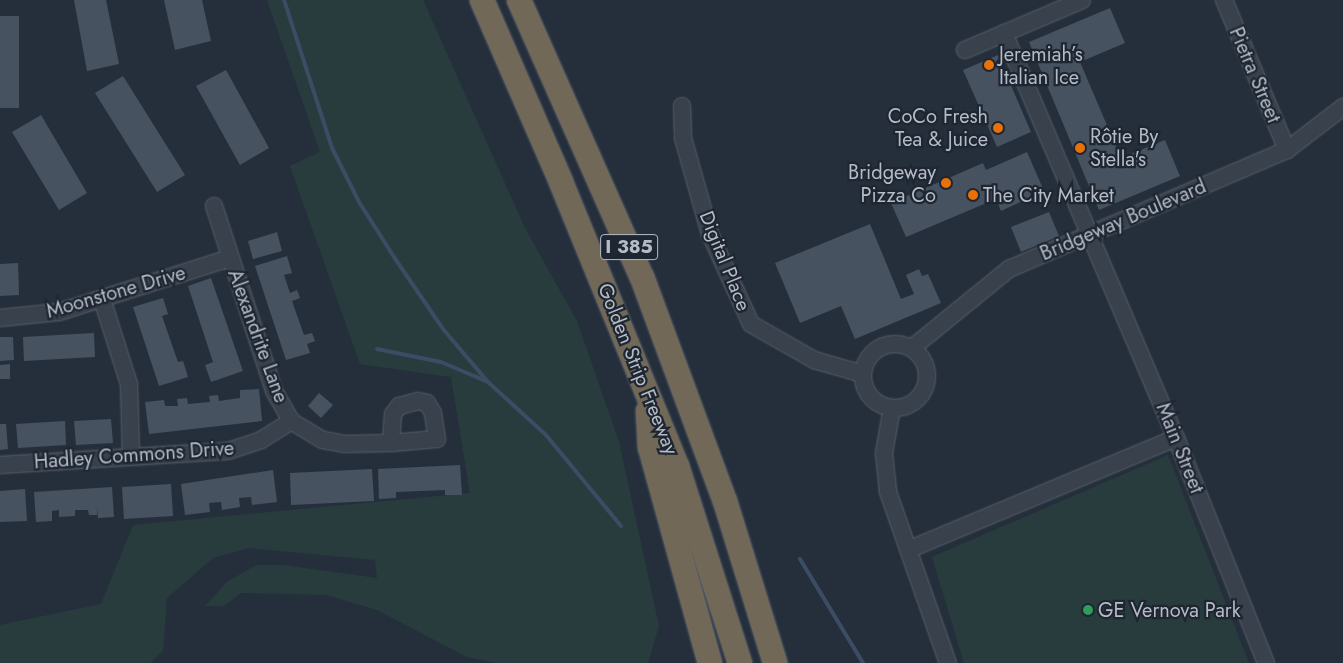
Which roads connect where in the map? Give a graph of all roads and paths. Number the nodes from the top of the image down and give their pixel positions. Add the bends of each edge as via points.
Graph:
1 (482, 0) edge
2 (519, 0) edge
3 (1082, 0) edge
4 (1224, 0) edge
5 (1004, 33) junction
6 (965, 50) dead end
7 (682, 106) dead end
8 (1343, 108) edge
9 (1287, 150) junction
10 (214, 206) dead end
11 (1090, 234) junction
12 (230, 258) junction
13 (102, 299) junction
14 (0, 318) edge
15 (912, 348) junction
16 (863, 374) junction
17 (647, 392) junction
18 (892, 408) junction
19 (291, 421) junction
20 (1176, 438) junction
21 (391, 443) dead end
22 (132, 456) junction
23 (0, 465) edge
24 (725, 501) junction
25 (910, 548) junction
26 (710, 663) edge
27 (740, 663) edge
28 (776, 663) edge
29 (793, 663) edge
30 (948, 663) edge
31 (1266, 663) edge

1 - 17 highway, Golden Strip Freeway / I 385
2 - 24 highway, Golden Strip Freeway / I 385 via 642,277
3 - 5 street
4 - 9 street, Pietra Street
5 - 6 street
5 - 11 street, Main Street
7 - 16 street, Digital Place via 683,138 710,234 751,324 814,360
8 - 9 street, Bridgeway Boulevard
9 - 11 street, Bridgeway Boulevard
10 - 12 street, Alexandrite Lane
11 - 15 street, Bridgeway Boulevard via 1009,269
11 - 20 street, Main Street
12 - 13 street, Moonstone Drive
12 - 19 street, Alexandrite Lane via 276,396
13 - 14 street, Moonstone Drive via 47,315
13 - 22 street via 129,384
15 - 16 street via 896,344 880,347 871,354
15 - 18 street via 926,364 926,386 913,403
16 - 18 street via 864,384 874,400
17 - 26 highway via 650,447
17 - 27 highway, Golden Strip Freeway / I 385 via 695,517
18 - 25 street via 884,453 888,492
19 - 21 street, Alexandrite Lane via 323,440 345,444
19 - 22 street, Hadley Commons Drive via 261,440 228,451
20 - 25 street
20 - 31 street, Main Street
22 - 23 street, Hadley Commons Drive
24 - 28 highway, Golden Strip Freeway / I 385
24 - 29 highway
25 - 30 street

